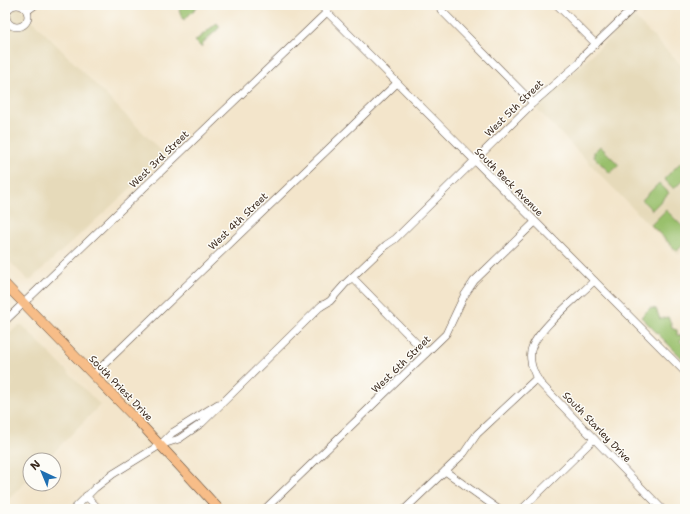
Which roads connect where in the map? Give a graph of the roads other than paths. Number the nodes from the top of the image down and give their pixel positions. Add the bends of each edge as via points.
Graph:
1 (35, 5) edge
2 (320, 5) edge
3 (557, 5) edge
4 (636, 5) edge
5 (441, 10) dead end
6 (27, 12) dead end
7 (327, 12) junction
8 (596, 44) junction
9 (397, 83) junction
10 (533, 103) junction
11 (474, 160) junction
12 (534, 222) junction
13 (352, 277) junction
14 (594, 281) junction
15 (5, 284) edge
16 (24, 303) junction
17 (5, 321) edge
18 (426, 353) junction
19 (685, 372) edge
20 (93, 375) junction
21 (537, 378) junction
22 (594, 440) junction
23 (160, 445) junction
24 (445, 471) junction
25 (86, 496) junction
26 (74, 509) edge
27 (99, 509) edge
28 (219, 509) edge
29 (265, 509) edge
30 (405, 509) edge
31 (498, 509) edge
32 (522, 509) edge
33 (662, 509) edge

1 - 6 street
2 - 7 street, South Beck Avenue
3 - 8 street
4 - 8 street, West 5th Street
5 - 10 street
7 - 9 street, South Beck Avenue
7 - 16 street, West 3rd Street
8 - 10 street, West 5th Street
9 - 11 street, South Beck Avenue
9 - 20 street, West 4th Street
10 - 11 street, West 5th Street
11 - 12 street, South Beck Avenue
11 - 13 street, West 5th Street via 411,222 401,227
12 - 14 street, South Beck Avenue
12 - 18 street, West 6th Street via 474,281 446,334
13 - 18 street
13 - 23 street, West 5th Street via 337,288 222,401 172,433
14 - 19 street, South Beck Avenue
14 - 21 street, South Starley Drive via 538,336 531,352
15 - 16 main road, South Priest Drive
16 - 17 street, West 3rd Street
16 - 20 main road, South Priest Drive
18 - 29 street, West 6th Street
20 - 23 main road, South Priest Drive
21 - 22 street, South Starley Drive
21 - 24 street via 477,434 464,453
22 - 32 street
22 - 33 street, South Starley Drive
23 - 25 street, West 5th Street via 113,474
23 - 28 main road, South Priest Drive
24 - 30 street
24 - 31 street
25 - 26 street, West 5th Street
25 - 27 street

